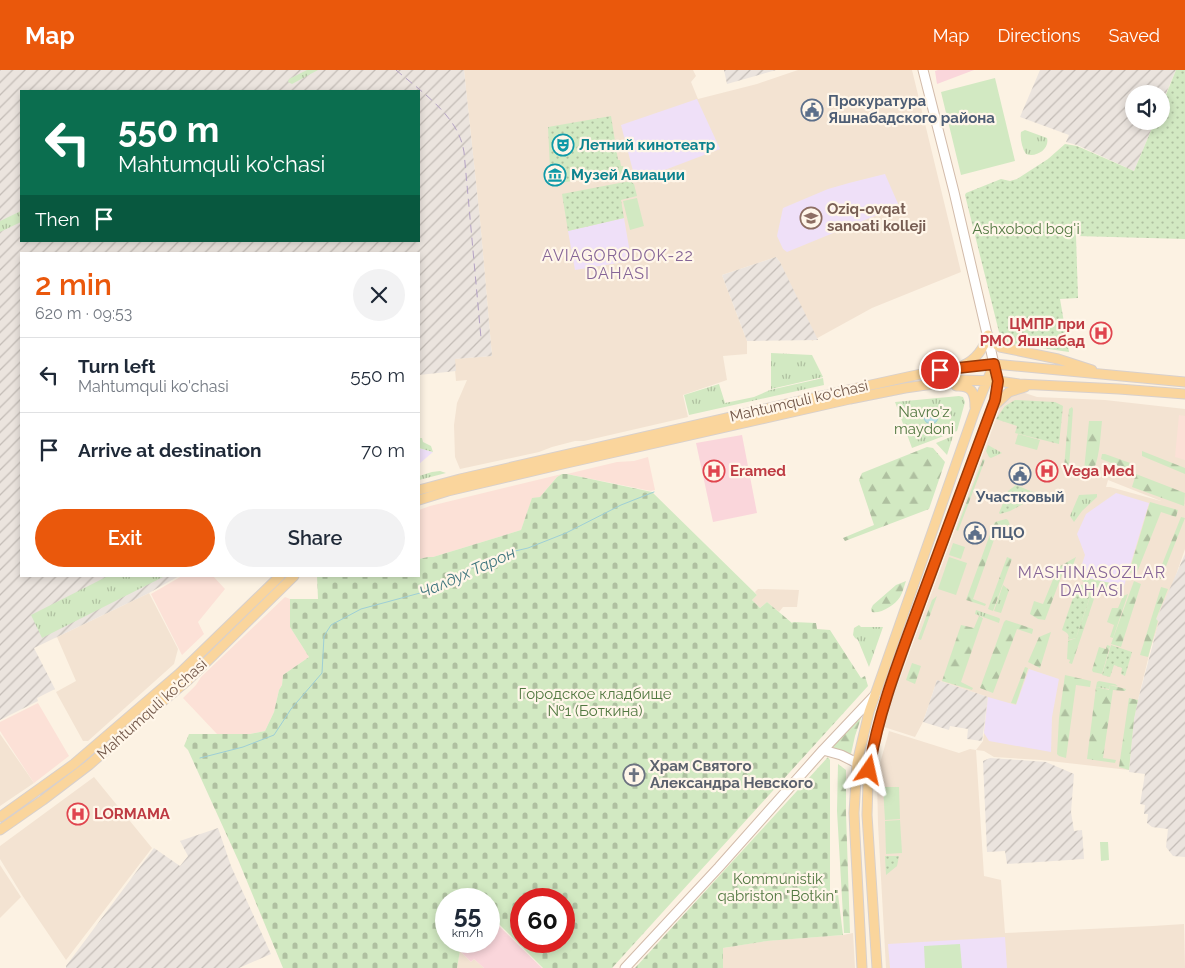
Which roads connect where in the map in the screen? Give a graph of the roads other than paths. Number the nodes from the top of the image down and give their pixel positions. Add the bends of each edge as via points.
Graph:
1 (924, 70) edge
2 (988, 335) junction
3 (994, 364) junction
4 (960, 367) junction
5 (1106, 375) junction
6 (986, 381) junction
7 (998, 381) junction
8 (1185, 382) edge
9 (1038, 385) junction
10 (905, 388) junction
11 (849, 394) junction
12 (1185, 394) edge
13 (992, 408) junction
14 (974, 410) junction
15 (420, 490) edge
16 (420, 500) edge
17 (934, 525) junction
18 (947, 529) junction
19 (279, 577) edge
20 (293, 577) edge
21 (875, 694) junction
22 (824, 750) junction
23 (82, 757) junction
24 (858, 760) junction
25 (870, 760) junction
26 (89, 765) junction
27 (0, 817) edge
28 (0, 830) edge
29 (861, 940) junction
30 (875, 940) junction
31 (625, 968) edge
32 (862, 968) edge
33 (877, 968) edge

1 - 2 street
2 - 3 street
2 - 4 main road via 982,349
2 - 5 main road via 1000,347 1065,360
3 - 4 main road, Mahtumquli ko'chasi
3 - 5 main road, Mahtumquli ko'chasi
3 - 6 main road
3 - 7 main road
4 - 11 main road, Mahtumquli ko'chasi
5 - 8 main road, Mahtumquli ko'chasi
6 - 7 main road, Mahtumquli ko'chasi
6 - 10 main road, Mahtumquli ko'chasi via 960,380
6 - 14 main road
7 - 9 main road, Mahtumquli ko'chasi
7 - 13 main road
9 - 12 main road, Mahtumquli ko'chasi
9 - 13 main road via 1009,392
10 - 11 main road, Mahtumquli ko'chasi
10 - 14 main road via 965,386 973,394
11 - 15 main road, Mahtumquli ko'chasi
11 - 16 main road, Mahtumquli ko'chasi
13 - 18 main road
14 - 17 main road
17 - 18 main road
17 - 21 main road
18 - 25 main road via 888,694
19 - 23 main road, Mahtumquli ko'chasi via 180,673
20 - 26 main road, Mahtumquli ko'chasi via 188,680
21 - 22 street
21 - 24 main road
22 - 24 street
22 - 31 street
23 - 26 main road
23 - 27 main road, Mahtumquli ko'chasi
24 - 25 main road
24 - 29 main road via 855,835
25 - 30 main road via 867,815
26 - 28 main road, Mahtumquli ko'chasi
29 - 30 main road
29 - 32 main road
30 - 33 main road

